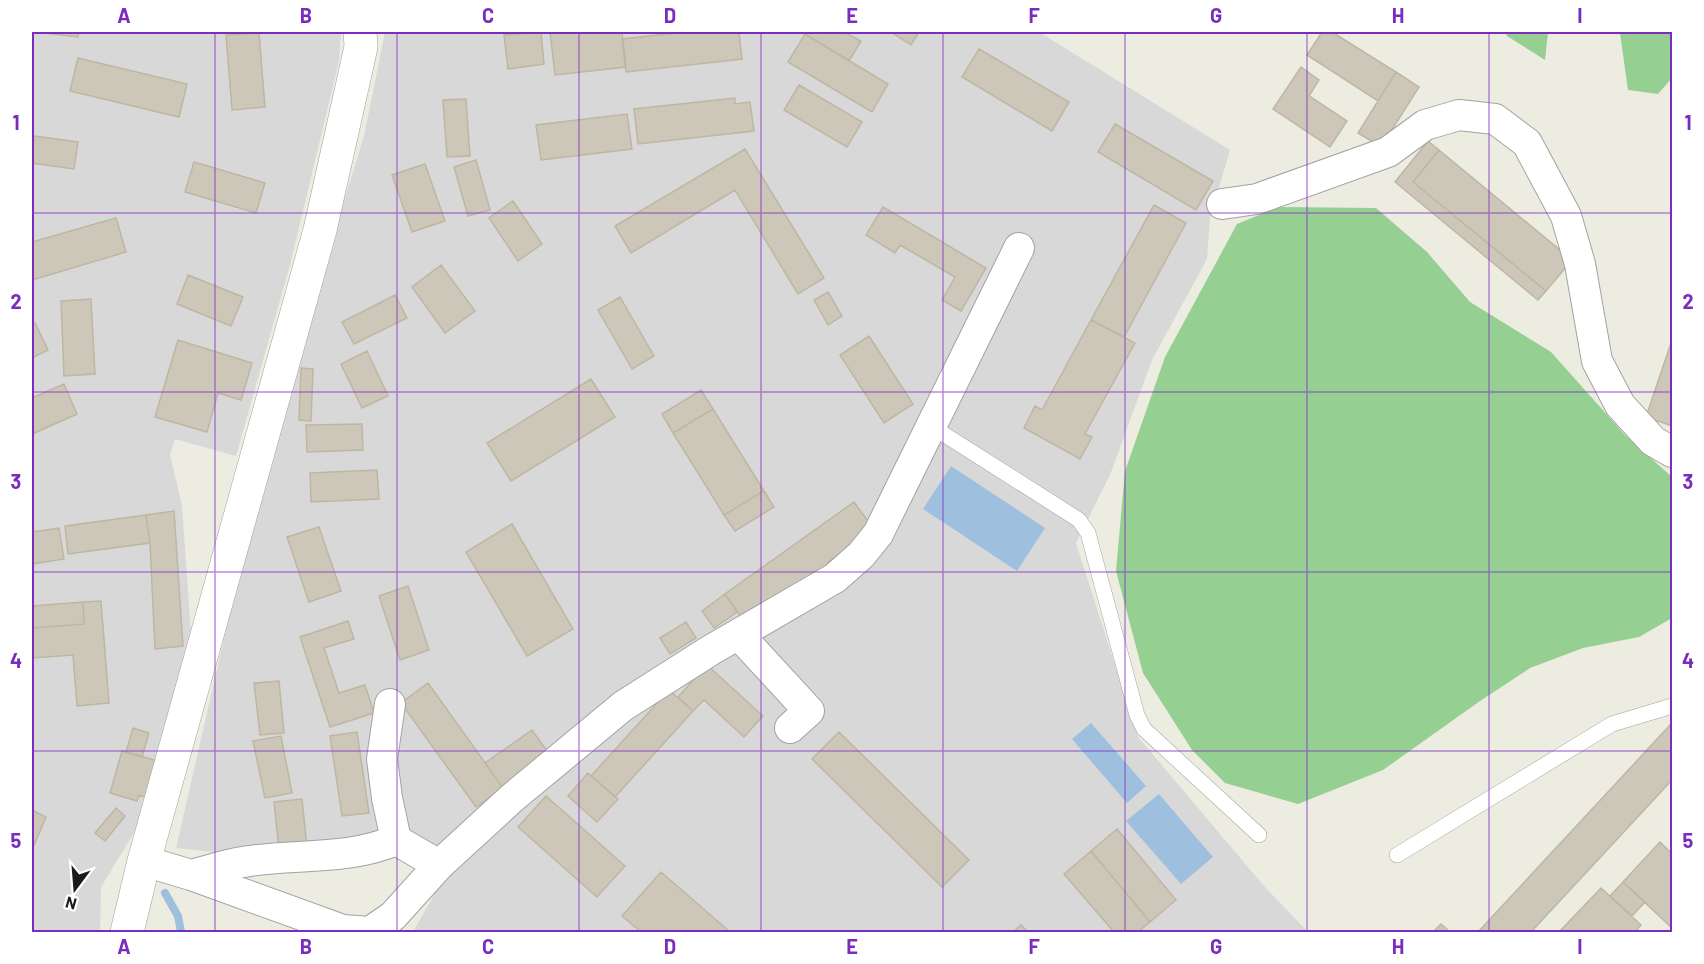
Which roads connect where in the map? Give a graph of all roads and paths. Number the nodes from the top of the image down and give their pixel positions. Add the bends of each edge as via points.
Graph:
1 (360, 32) edge
2 (1222, 204) dead end
3 (1019, 248) dead end
4 (931, 426) junction
5 (1672, 452) edge
6 (739, 635) junction
7 (390, 704) dead end
8 (1672, 706) edge
9 (790, 728) dead end
10 (1259, 835) dead end
11 (396, 840) junction
12 (1397, 855) dead end
13 (144, 861) junction
14 (439, 865) junction
15 (191, 875) junction
16 (127, 933) edge

1 - 13 street via 361,47 320,230
2 - 5 street via 1257,199 1371,159 1388,152 1425,125 1459,115 1495,119 1527,143 1566,216 1580,264 1597,361 1620,405 1653,441
3 - 4 street
4 - 6 street via 878,534 861,555 835,578
4 - 10 lane via 1079,520 1088,534 1144,729
6 - 9 street via 809,711
6 - 14 street via 623,706
7 - 11 street via 382,759
8 - 12 lane via 1612,724
11 - 14 street
11 - 15 street via 379,847 328,855 249,861
13 - 15 street
13 - 16 street
14 - 15 street via 393,916 370,932 343,930

